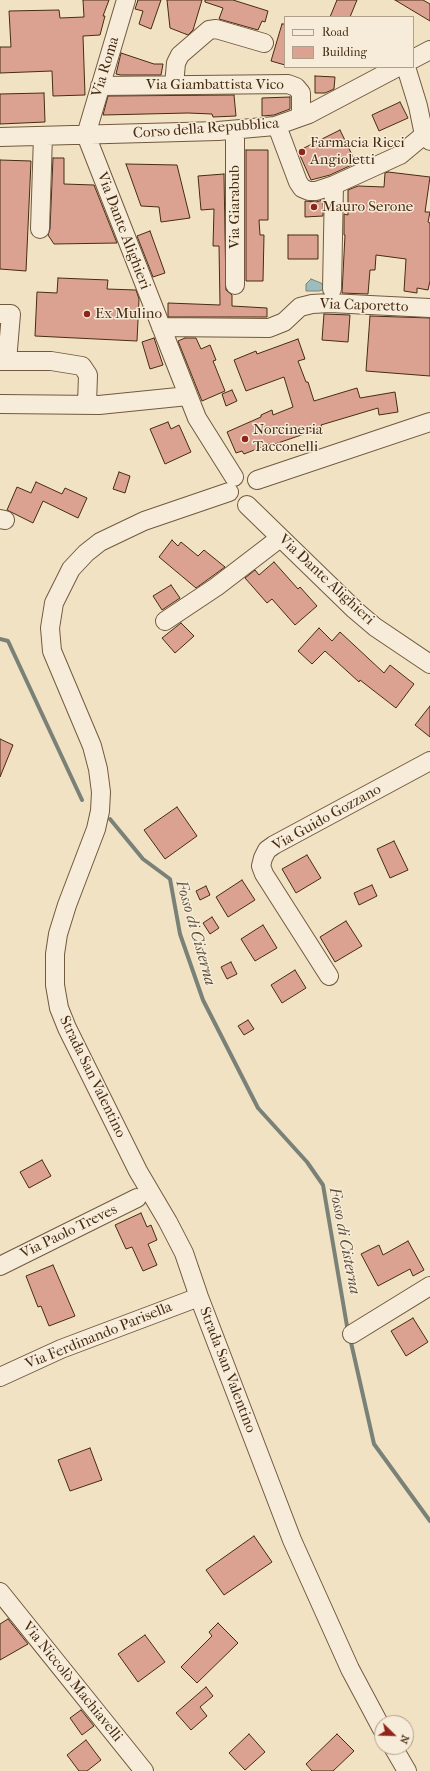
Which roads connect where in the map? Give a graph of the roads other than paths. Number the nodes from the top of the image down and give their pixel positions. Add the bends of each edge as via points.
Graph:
1 (126, 0) edge
2 (264, 43) dead end
3 (430, 50) edge
4 (414, 58) edge
5 (396, 68) edge
6 (406, 68) edge
7 (174, 85) junction
8 (100, 86) junction
9 (301, 117) junction
10 (277, 126) junction
11 (235, 130) junction
12 (86, 135) junction
13 (43, 136) junction
14 (0, 137) edge
15 (427, 138) edge
16 (334, 185) junction
17 (40, 229) dead end
18 (235, 285) dead end
19 (332, 289) dead end
20 (430, 308) edge
21 (0, 314) edge
22 (161, 327) junction
23 (4, 361) edge
24 (188, 396) junction
25 (0, 404) edge
26 (87, 404) junction
27 (430, 422) edge
28 (257, 480) junction
29 (232, 485) junction
30 (247, 505) junction
31 (280, 538) junction
32 (165, 622) dead end
33 (430, 664) edge
34 (430, 761) edge
35 (329, 976) dead end
36 (137, 1198) dead end
37 (0, 1266) edge
38 (430, 1286) edge
39 (199, 1297) junction
40 (352, 1334) dead end
41 (0, 1377) edge
42 (0, 1592) edge
43 (375, 1715) edge
44 (398, 1755) edge
45 (144, 1771) edge
46 (407, 1771) edge

1 - 8 street, Via Roma
2 - 7 street via 216,29 209,30 180,55 176,63
3 - 4 street
5 - 9 street, Corso della Repubblica
6 - 15 street
7 - 8 street, Via Giambattista Vico
7 - 9 street, Via Giambattista Vico via 291,84 300,93
8 - 12 street, Via Roma
9 - 10 street, Corso della Repubblica
10 - 11 street, Corso della Repubblica
10 - 16 street via 302,188 316,191
11 - 12 street, Corso della Repubblica
11 - 18 street, Via Giarabub
12 - 13 street, Corso della Repubblica
12 - 22 street, Via Dante Alighieri
13 - 14 street, Corso della Repubblica
13 - 17 street
15 - 16 street via 400,155
16 - 19 street
20 - 22 street, Via Caporetto via 312,304 300,308 284,322 269,328
21 - 23 street via 11,314
22 - 24 street, Via Dante Alighieri
23 - 26 street via 51,361 82,366 88,375
24 - 26 street via 126,403
24 - 29 street, Via Dante Alighieri via 196,418
25 - 26 street
27 - 28 street
28 - 29 street via 244,474
28 - 30 street via 259,495
29 - 30 street, Via Dante Alighieri via 230,497 237,504
29 - 39 street, Strada San Valentino via 106,539 80,559 71,569 58,595 51,620 50,636 52,651 92,746 101,792 99,818 92,842 58,934 54,964 56,996 67,1028 138,1171 179,1242
30 - 31 street, Via Dante Alighieri
31 - 32 street
31 - 33 street, Via Dante Alighieri via 363,617
34 - 35 street, Via Guido Gozzano via 267,850 263,858 261,866 264,874
36 - 37 street, Via Paolo Treves
38 - 40 street
39 - 41 street, Via Ferdinando Parisella via 61,1349
39 - 43 street, Strada San Valentino via 302,1564 350,1669
42 - 45 street, Via Niccolò Machiavelli
44 - 46 street

